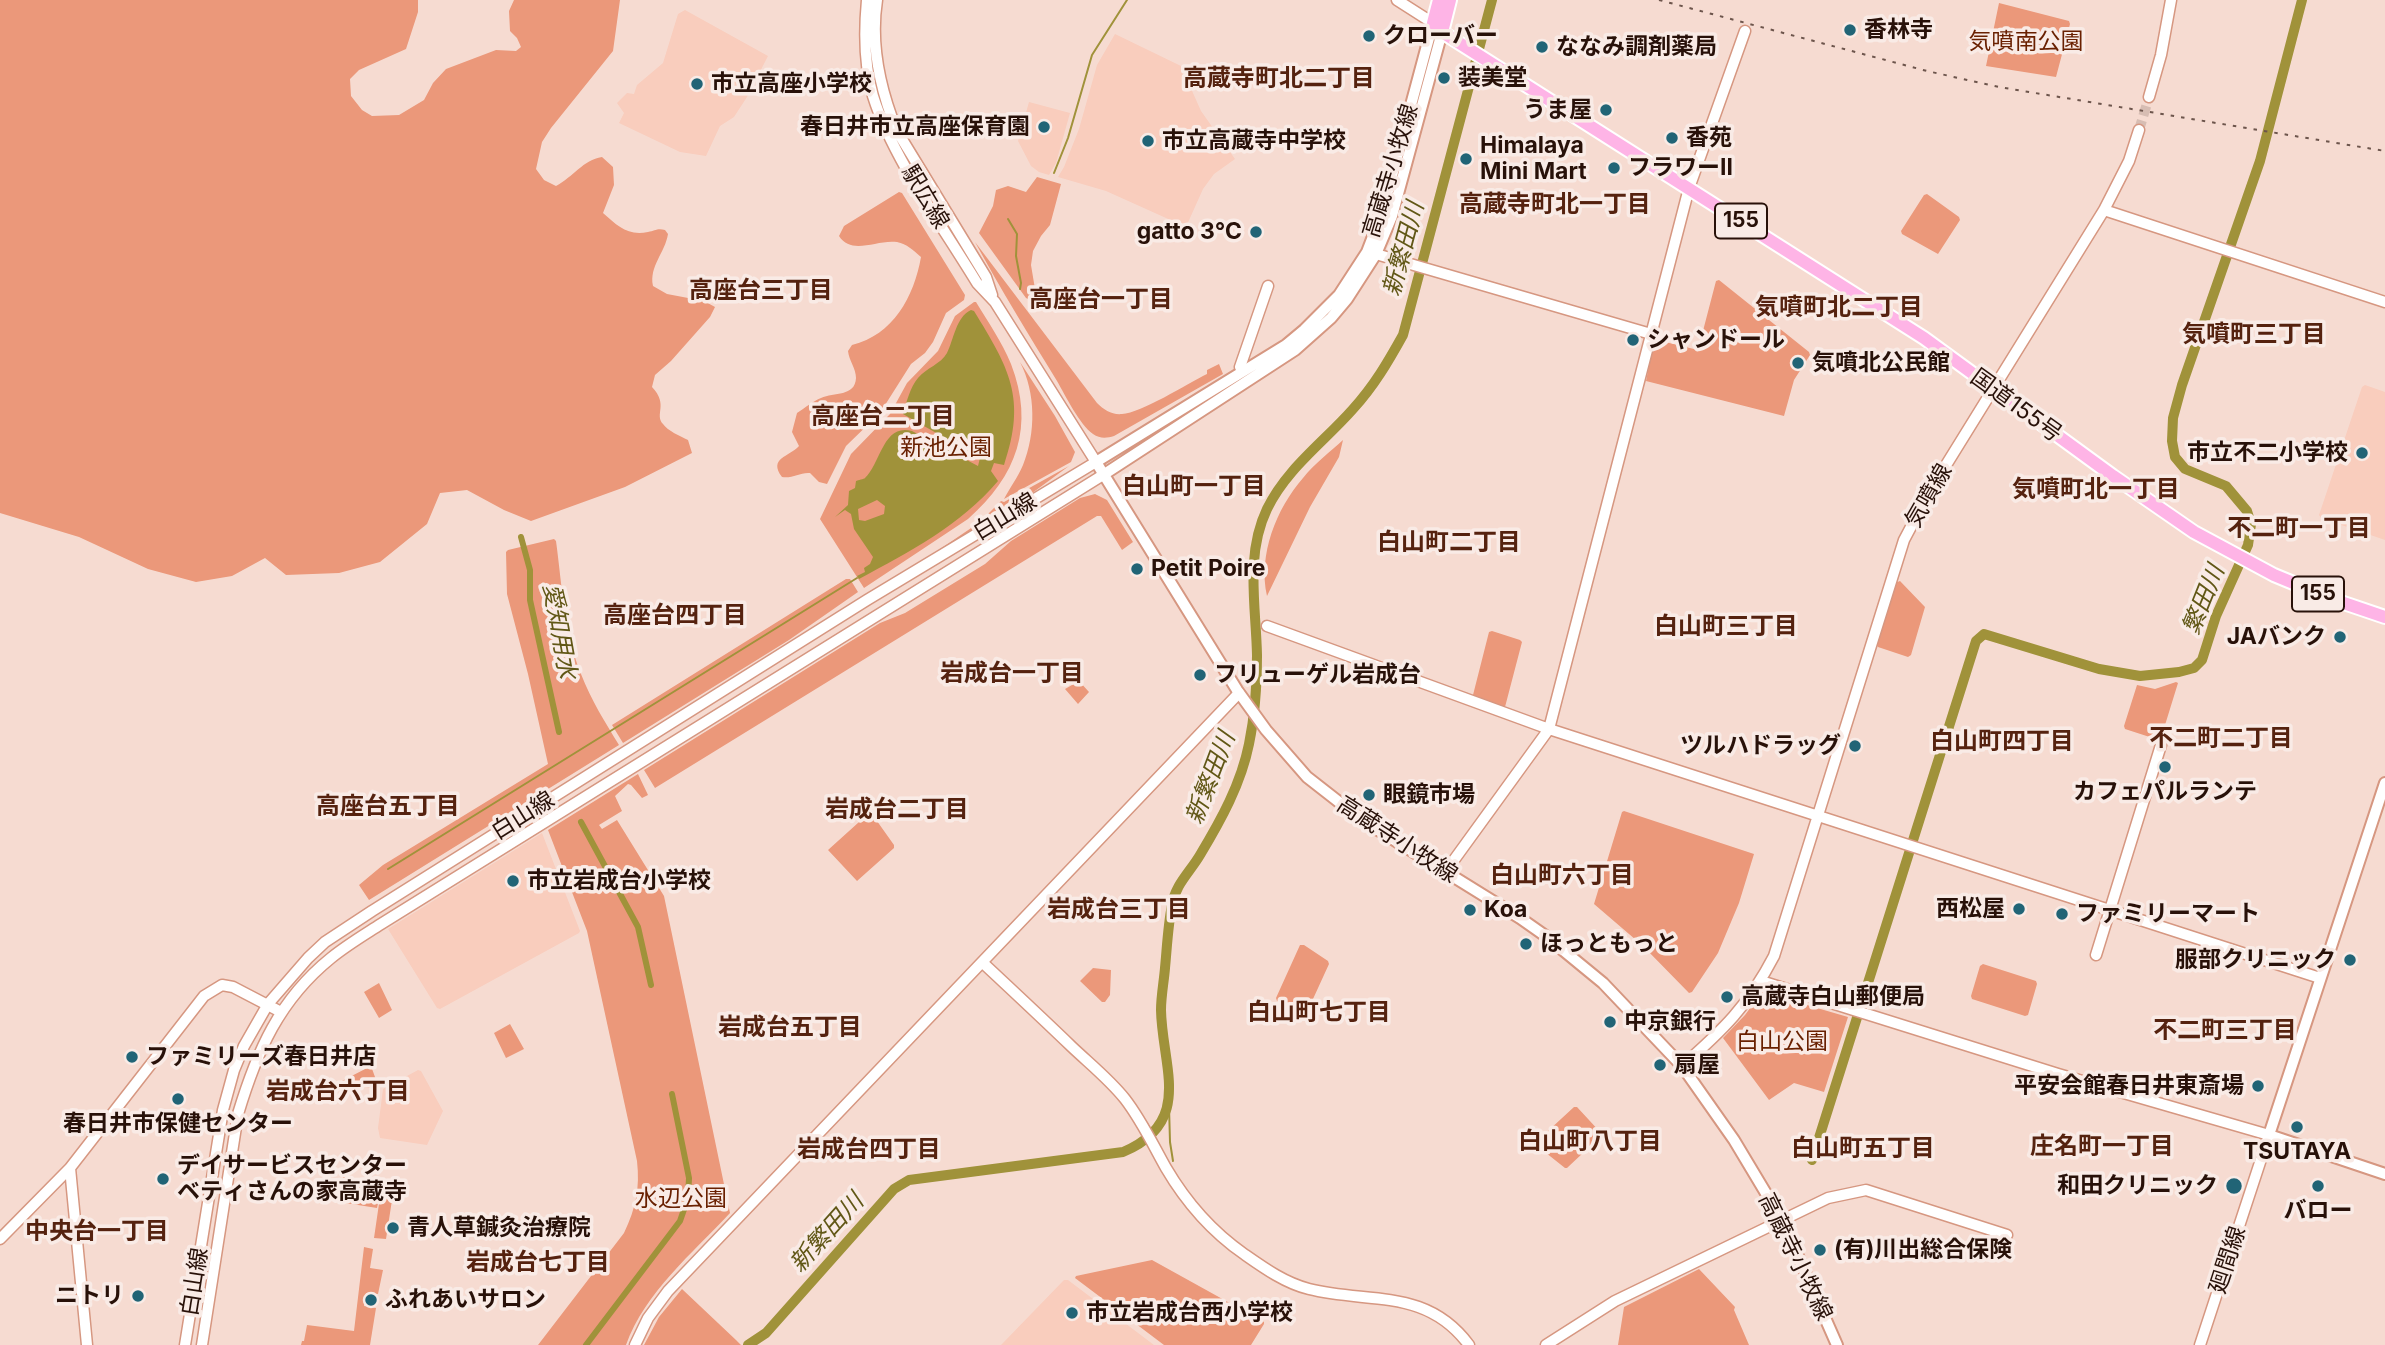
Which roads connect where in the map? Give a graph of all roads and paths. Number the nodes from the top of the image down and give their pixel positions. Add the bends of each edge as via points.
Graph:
1 (867, 0) edge
2 (877, 0) edge
3 (1397, 0) edge
4 (1439, 0) edge
5 (1450, 0) edge
6 (2171, 0) edge
7 (1440, 27) junction
8 (1745, 32) dead end
9 (2149, 97) tunnel mouth
10 (2139, 130) tunnel mouth
11 (1691, 185) junction
12 (2104, 210) junction
13 (1371, 253) junction
14 (1268, 286) dead end
15 (995, 302) junction
16 (2385, 302) edge
17 (1651, 334) junction
18 (1240, 367) dead end
19 (1995, 386) junction
20 (1096, 462) junction
21 (1103, 475) junction
22 (2255, 561) junction
23 (2385, 609) edge
24 (2385, 617) edge
25 (1267, 626) dead end
26 (1243, 698) junction
27 (1549, 729) junction
28 (2161, 745) dead end
29 (2385, 783) edge
30 (1818, 816) junction
31 (1446, 872) junction
32 (2110, 911) junction
33 (2096, 955) dead end
34 (983, 963) junction
35 (2320, 978) junction
36 (1761, 981) junction
37 (268, 1004) junction
38 (281, 1012) junction
39 (1682, 1066) junction
40 (2269, 1135) junction
41 (70, 1168) junction
42 (2385, 1174) edge
43 (1782, 1220) junction
44 (2007, 1234) dead end
45 (0, 1240) edge
46 (87, 1345) edge
47 (185, 1345) edge
48 (202, 1345) edge
49 (635, 1345) edge
50 (1469, 1345) edge
51 (1546, 1345) edge
52 (1837, 1345) edge
53 (2200, 1345) edge

1 - 15 street, 駅広線 via 866,59 888,134 977,283
2 - 15 street, 駅広線 via 876,53 897,131 986,277
3 - 7 street
4 - 7 highway
5 - 7 highway
6 - 9 street
7 - 11 highway, 国道155号 / 155
7 - 13 main road, 高蔵寺小牧線
8 - 11 street
10 - 12 street, 気噴線
11 - 17 street
11 - 19 highway, 国道155号 / 155
12 - 16 street
12 - 19 street, 気噴線
13 - 17 street
13 - 20 main road, 高蔵寺小牧線 via 1304,331
13 - 21 main road, 高蔵寺小牧線 via 1347,299 1312,337
14 - 18 street
15 - 20 street, 駅広線
17 - 27 street
19 - 22 highway, 国道155号 / 155 via 2142,497
19 - 30 street, 気噴線 via 1905,540
20 - 21 main road, 高蔵寺小牧線
20 - 37 street, 白山線 via 867,600 324,942
21 - 26 main road, 高蔵寺小牧線
21 - 38 street, 白山線 via 381,923 325,963
22 - 23 highway, 国道155号 / 155
22 - 24 highway, 国道155号 / 155 via 2302,587
25 - 27 street
26 - 31 main road, 高蔵寺小牧線 via 1307,777 1333,800
26 - 34 street
27 - 30 street
27 - 31 street
28 - 32 street
29 - 35 main road
30 - 32 street
30 - 36 street, 気噴線 via 1783,931
31 - 39 main road, 高蔵寺小牧線 via 1520,918 1575,960
32 - 33 street
32 - 35 street
34 - 49 street via 668,1291
34 - 50 street via 1116,1088 1189,1204 1229,1243 1279,1277 1312,1290 1418,1306 1446,1321
35 - 40 main road
36 - 39 street, 気噴線 via 1718,1035
36 - 40 street
37 - 38 street
37 - 41 street via 222,985 204,996
37 - 47 street, 白山線 via 244,1046 223,1110
38 - 48 street, 白山線 via 258,1053 238,1114
39 - 43 main road, 高蔵寺小牧線
40 - 42 main road
40 - 53 street, 廻間線
41 - 45 street
41 - 46 street
43 - 44 street via 1828,1198 1866,1191
43 - 51 street via 1615,1301
43 - 52 main road, 高蔵寺小牧線

